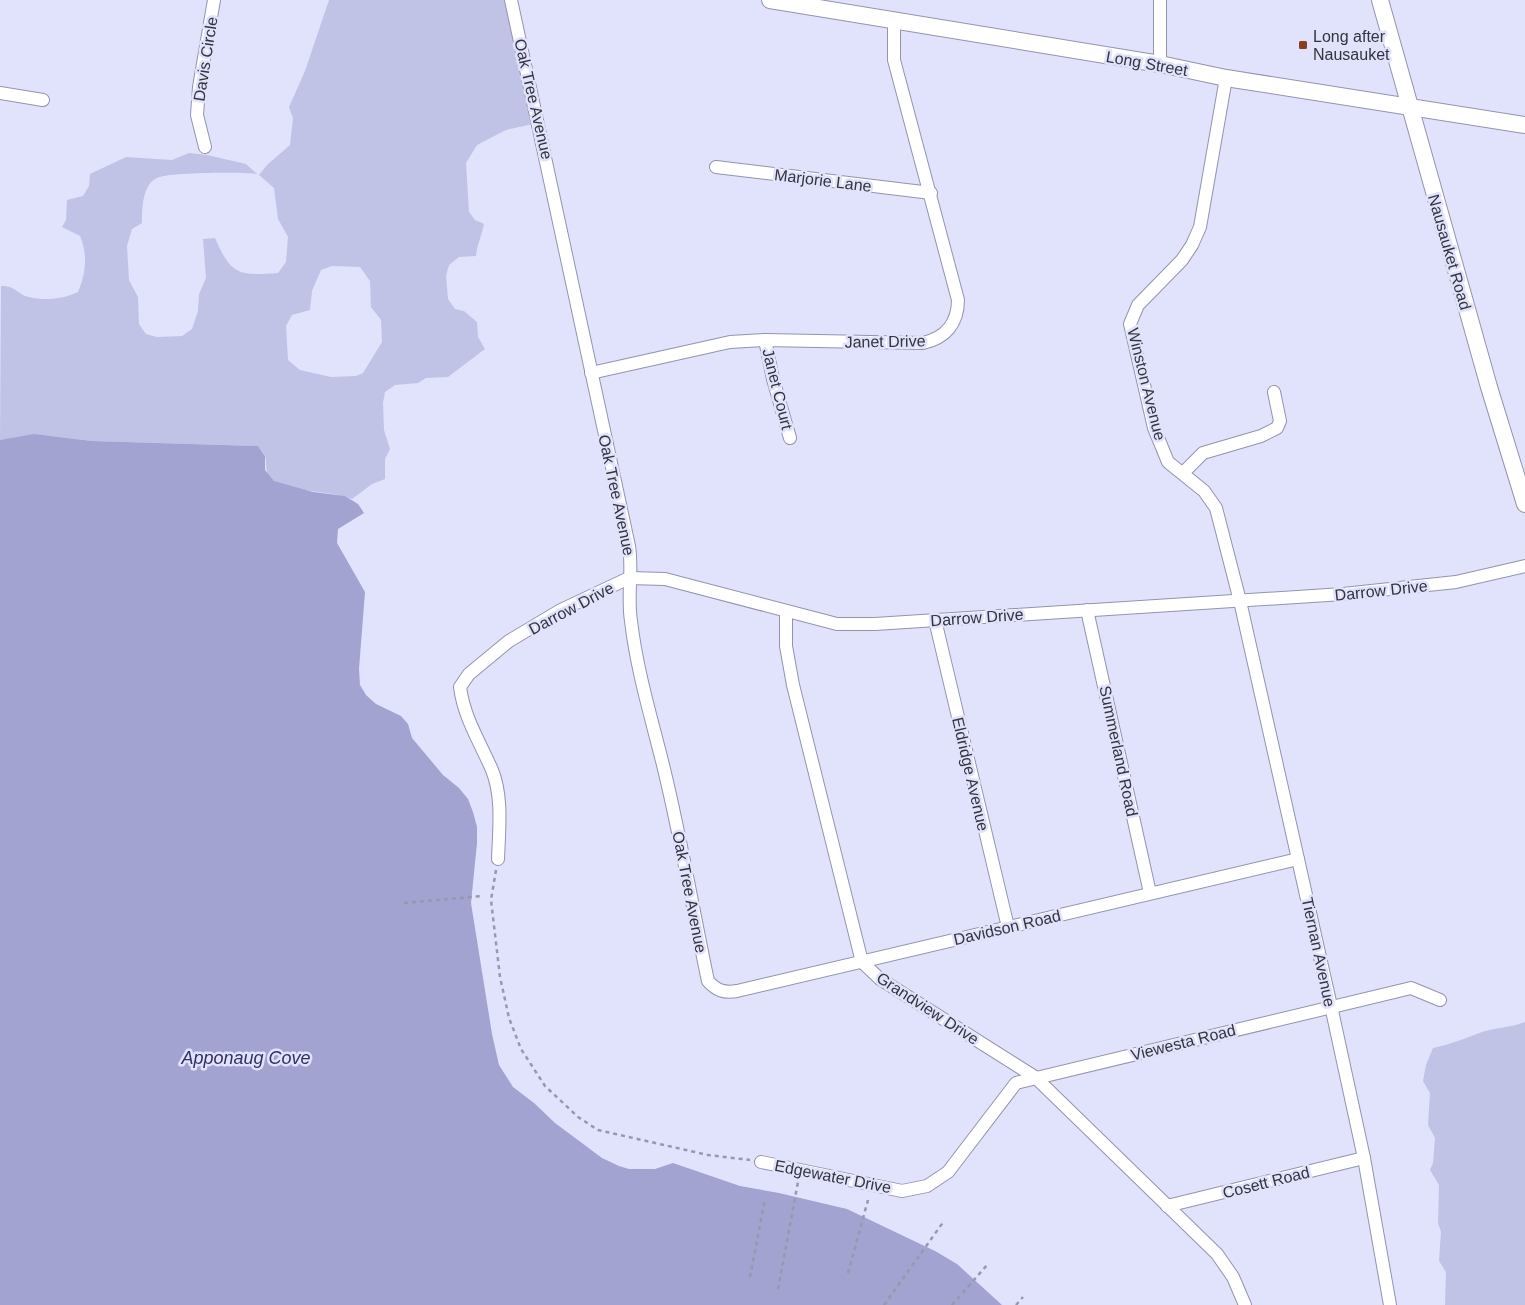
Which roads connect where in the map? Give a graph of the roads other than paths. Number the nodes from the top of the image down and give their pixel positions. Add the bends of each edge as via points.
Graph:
1 (214, 0) edge
2 (512, 0) edge
3 (770, 0) edge
4 (1160, 0) edge
5 (1380, 0) edge
6 (808, 3) edge
7 (894, 21) junction
8 (1160, 64) junction
9 (1226, 78) junction
10 (0, 93) edge
11 (43, 100) dead end
12 (1410, 106) junction
13 (1525, 125) edge
14 (205, 147) dead end
15 (716, 167) dead end
16 (931, 193) junction
17 (765, 340) junction
18 (591, 373) junction
19 (1274, 392) dead end
20 (790, 438) dead end
21 (1183, 473) junction
22 (1525, 504) edge
23 (1525, 566) edge
24 (629, 578) junction
25 (1240, 601) junction
26 (1087, 610) junction
27 (786, 612) junction
28 (935, 620) junction
29 (498, 859) road end
30 (1298, 859) junction
31 (1150, 893) junction
32 (1008, 927) junction
33 (862, 962) junction
34 (715, 989) joint
35 (1440, 1000) dead end
36 (1331, 1006) junction
37 (1036, 1077) junction
38 (1364, 1158) junction
39 (761, 1162) road end
40 (1167, 1206) junction
41 (1245, 1305) edge
42 (1390, 1305) edge

1 - 14 street, Davis Circle via 197,115
2 - 18 street, Oak Tree Avenue
3 - 6 street, Long Street
4 - 8 street
5 - 12 street, Nausauket Road
6 - 7 street, Long Street
7 - 8 street, Long Street
7 - 16 street, Janet Drive via 894,60
8 - 9 street, Long Street
9 - 12 street, Long Street
9 - 21 street, Winston Avenue via 1200,227 1182,260 1138,305 1130,324 1154,428 1168,462
10 - 11 street
12 - 13 street, Long Street
12 - 22 street, Nausauket Road
15 - 16 street, Marjorie Lane
16 - 17 street, Janet Drive via 958,300 957,314 949,330 923,343
17 - 18 street, Janet Drive via 730,342
17 - 20 street, Janet Court
18 - 24 street, Oak Tree Avenue via 632,561
19 - 21 street via 1280,421 1277,428 1261,436 1202,453
21 - 25 street, Winston Avenue via 1204,491 1216,508
23 - 25 street, Darrow Drive via 1456,582
24 - 27 street, Darrow Drive via 666,579
24 - 29 street, Darrow Drive via 561,610 509,641 469,674 460,687 470,728 492,771 499,798
24 - 34 street, Oak Tree Avenue via 630,620 642,683 677,827 708,981
25 - 26 street, Darrow Drive
25 - 30 street, Tiernan Avenue
26 - 28 street, Darrow Drive
26 - 31 street, Summerland Road
27 - 28 street, Darrow Drive via 837,624
27 - 33 street, Grandview Drive via 786,646 793,685
28 - 32 street, Eldridge Avenue
30 - 31 street, Davidson Road
30 - 36 street, Tiernan Avenue
31 - 32 street, Davidson Road
32 - 33 street, Davidson Road
33 - 34 street, Davidson Road via 737,991
33 - 37 street, Grandview Drive via 880,978
35 - 36 street, Viewesta Road via 1411,988
36 - 37 street, Viewesta Road
36 - 38 street, Tiernan Avenue
37 - 39 street, Edgewater Drive via 1016,1083 948,1172 927,1186 902,1190
37 - 40 street, Grandview Drive
38 - 40 street, Cosett Road
38 - 42 street, Tiernan Avenue
40 - 41 street, Grandview Drive via 1217,1254

